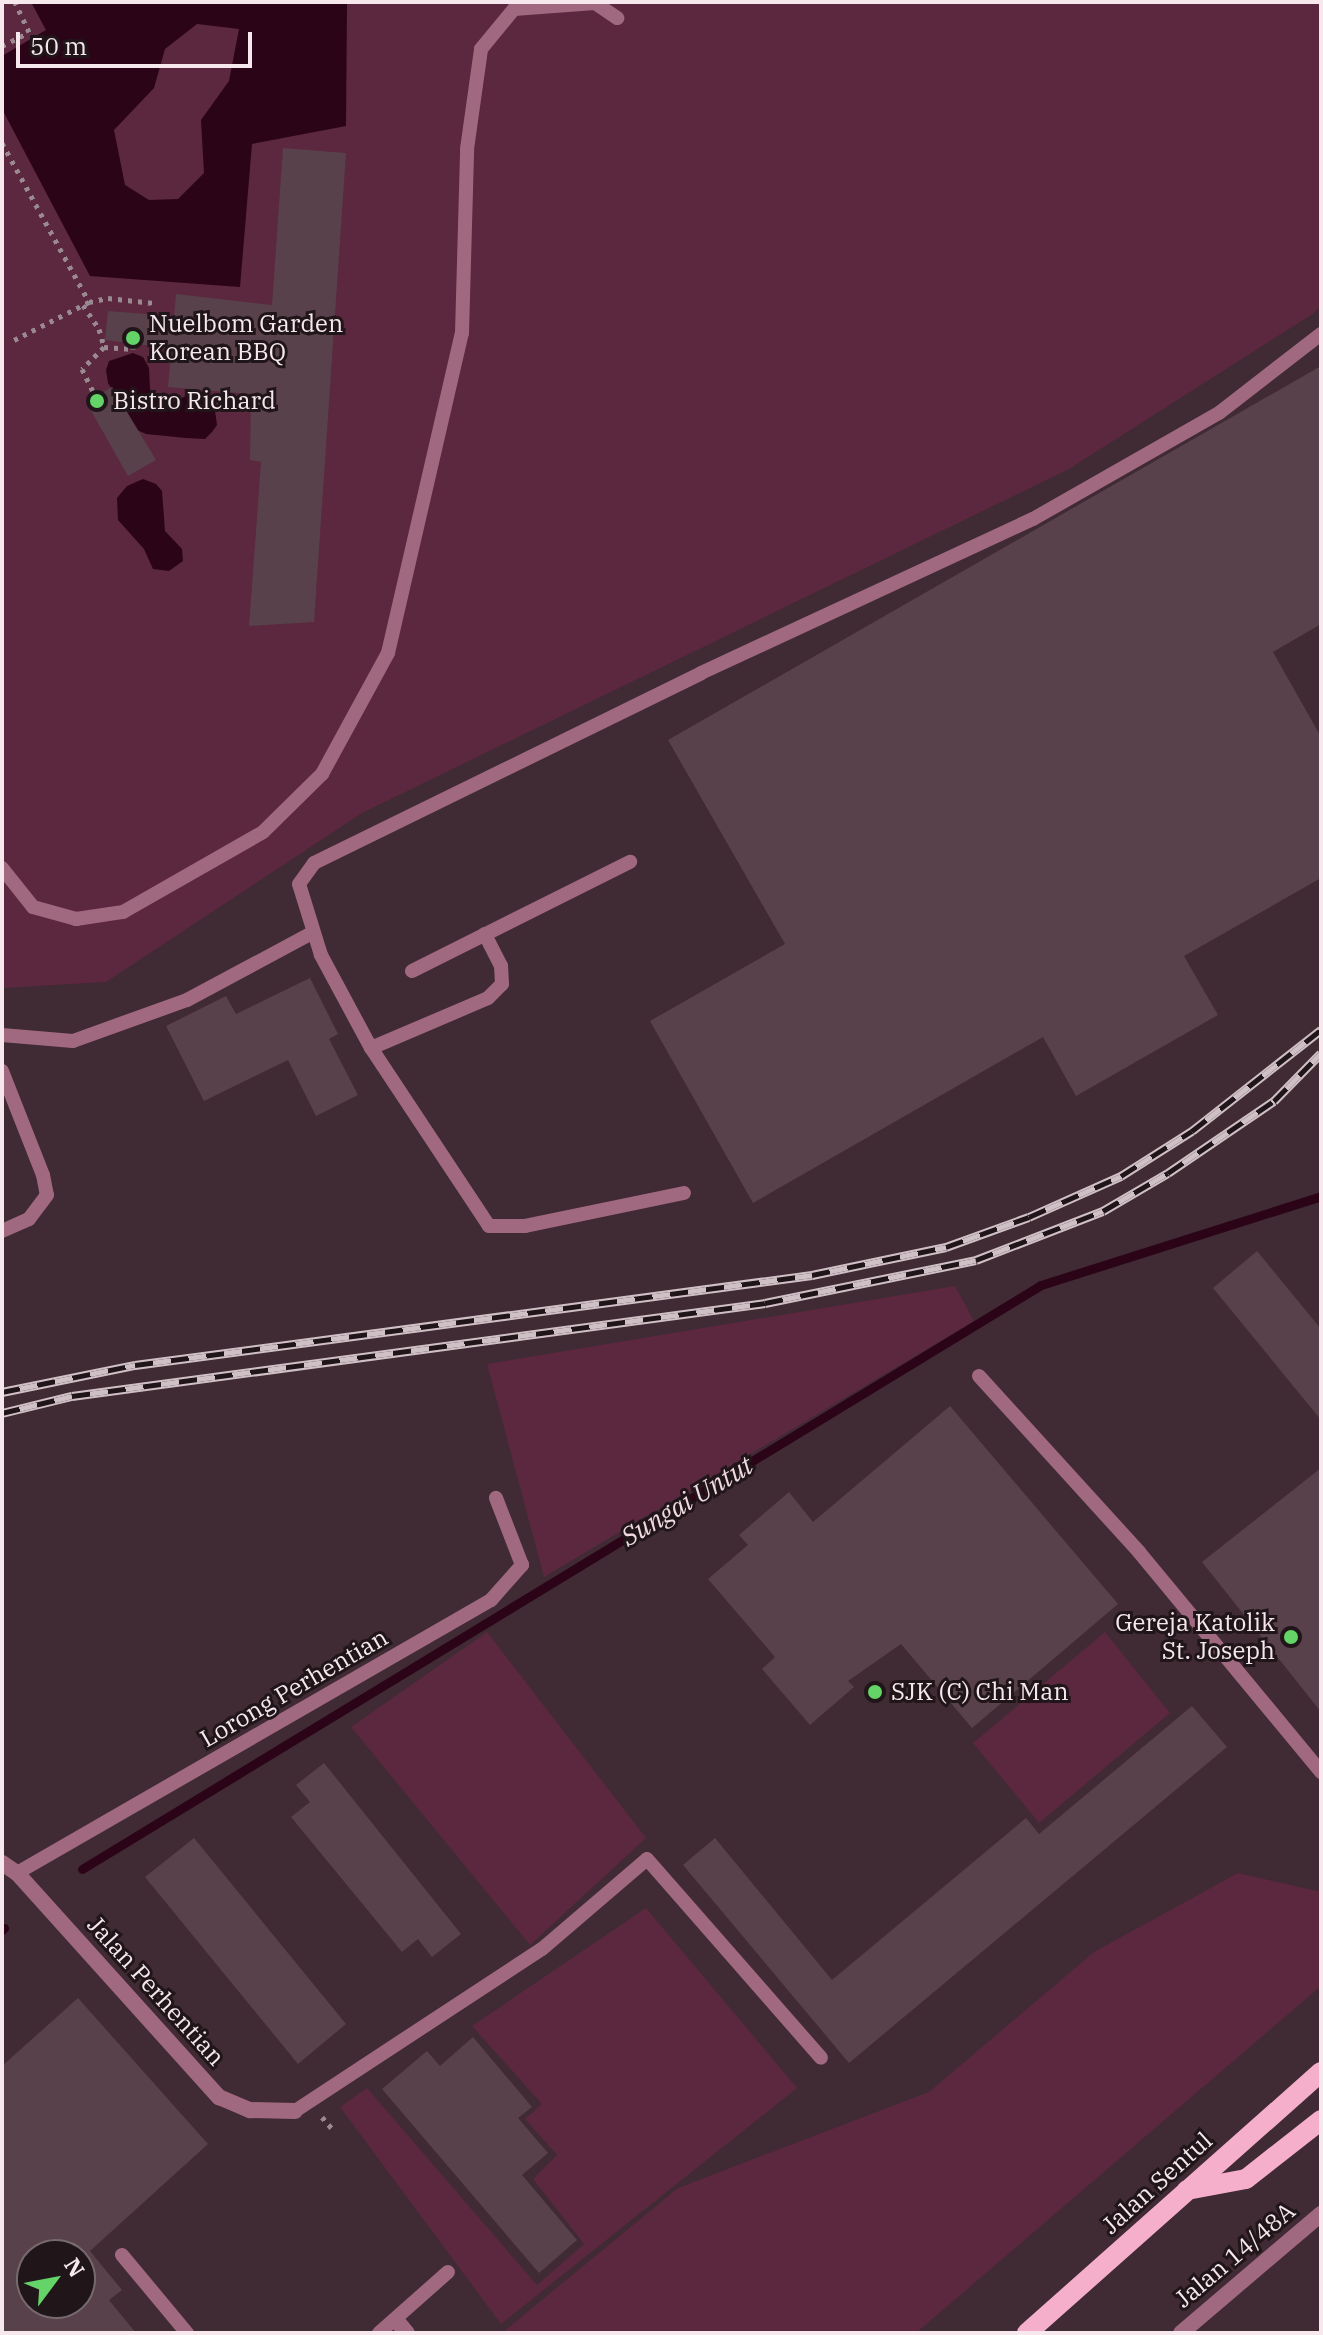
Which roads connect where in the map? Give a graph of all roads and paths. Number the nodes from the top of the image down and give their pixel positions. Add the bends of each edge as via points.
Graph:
1 (15, 2) edge
2 (516, 6) edge
3 (617, 18) dead end
4 (2, 46) edge
5 (2, 143) edge
6 (86, 303) junction
7 (154, 303) dead end
8 (1321, 334) edge
9 (14, 340) dead end
10 (133, 346) dead end
11 (104, 347) junction
12 (93, 392) dead end
13 (630, 862) dead end
14 (2, 868) edge
15 (312, 933) junction
16 (485, 934) junction
17 (412, 971) dead end
18 (2, 1035) edge
19 (371, 1048) junction
20 (2, 1071) edge
21 (684, 1193) dead end
22 (2, 1231) edge
23 (979, 1376) dead end
24 (496, 1498) dead end
25 (1321, 1772) edge
26 (2, 1863) edge
27 (17, 1873) junction
28 (821, 2058) dead end
29 (1321, 2072) edge
30 (295, 2111) joint
31 (1321, 2120) edge
32 (1187, 2190) junction
33 (1321, 2214) edge
34 (122, 2255) dead end
35 (448, 2272) dead end
36 (401, 2326) edge
37 (187, 2333) edge
38 (379, 2333) edge
39 (1027, 2333) edge
40 (1181, 2333) edge

1 - 4 path via 29,32
2 - 3 lane via 595,3
2 - 14 lane via 481,49 467,149 462,333 388,653 322,774 263,832 123,912 76,919 33,907
5 - 6 path
6 - 7 path via 108,298
6 - 9 path
6 - 11 path
8 - 15 lane via 1219,413 1033,519 701,673 314,863 299,884
10 - 11 path
11 - 12 path via 82,369
13 - 16 lane
15 - 18 lane via 187,1000 73,1041
15 - 19 lane
16 - 17 lane
16 - 19 lane via 501,966 502,984 488,998
19 - 21 lane via 489,1226 525,1226
20 - 22 lane via 47,1195 29,1219
23 - 25 lane via 1139,1552
24 - 27 lane, Lorong Perhentian via 522,1565 491,1600
26 - 27 street, Jalan Perhentian
27 - 30 street, Jalan Perhentian via 219,2097 250,2110
28 - 30 lane via 647,1859 542,1949
29 - 32 main road, Jalan Sentul
31 - 32 main road via 1246,2179
32 - 39 main road, Jalan Sentul
33 - 40 street, Jalan 14/48A
34 - 37 lane
35 - 36 lane
36 - 38 lane

